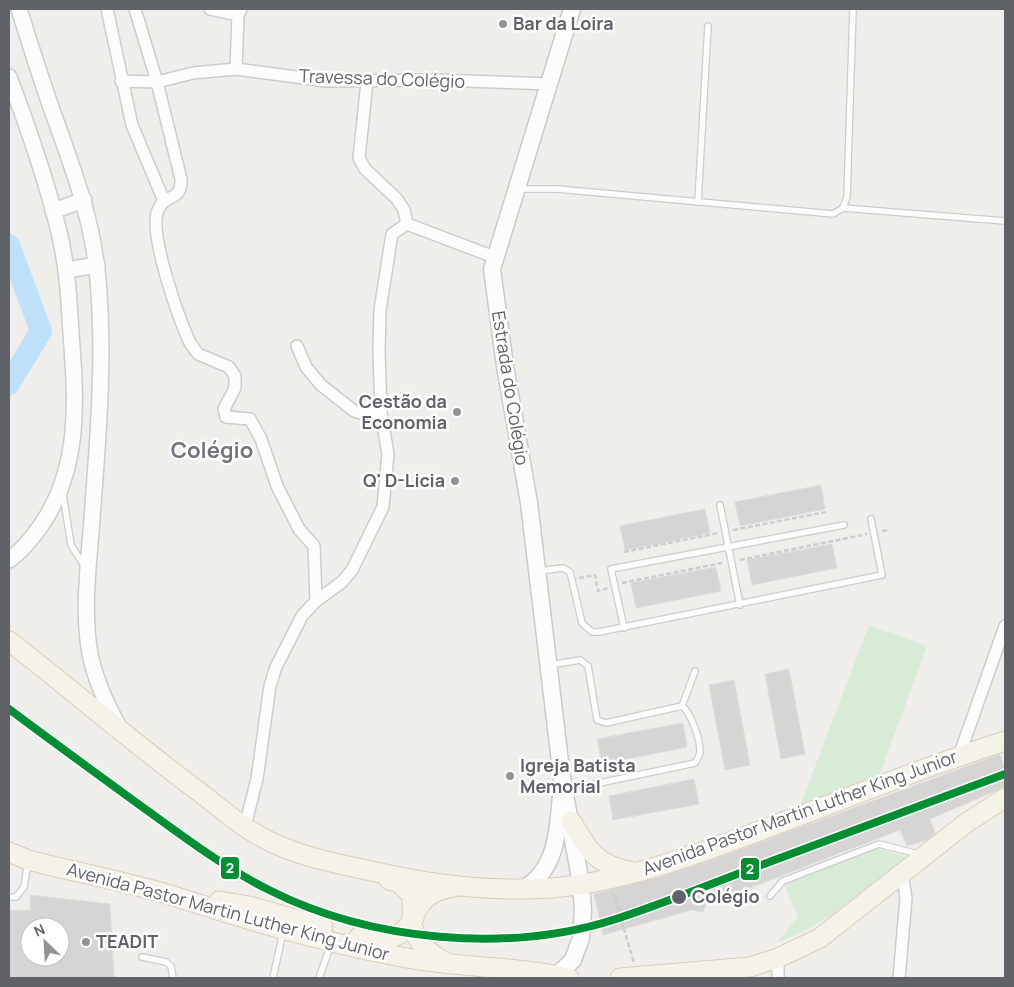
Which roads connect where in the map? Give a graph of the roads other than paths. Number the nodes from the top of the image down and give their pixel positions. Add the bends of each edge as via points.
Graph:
1 (19, 9) edge
2 (107, 9) edge
3 (135, 9) edge
4 (210, 9) edge
5 (572, 9) edge
6 (853, 9) edge
7 (240, 12) edge
8 (708, 26) dead end
9 (236, 69) junction
10 (9, 77) edge
11 (121, 81) junction
12 (157, 82) junction
13 (367, 82) junction
14 (550, 84) junction
15 (515, 189) junction
16 (84, 200) junction
17 (164, 201) junction
18 (698, 202) junction
19 (843, 208) junction
20 (53, 210) junction
21 (1005, 221) edge
22 (407, 224) junction
23 (494, 256) junction
24 (97, 265) junction
25 (66, 270) junction
26 (297, 346) dead end
27 (381, 413) junction
28 (61, 487) junction
29 (720, 505) dead end
30 (871, 519) dead end
31 (844, 525) dead end
32 (728, 546) junction
33 (9, 560) edge
34 (88, 571) junction
35 (538, 572) junction
36 (316, 601) junction
37 (740, 604) junction
38 (1005, 626) edge
39 (624, 628) junction
40 (9, 641) edge
41 (550, 666) junction
42 (695, 671) dead end
43 (682, 706) junction
44 (120, 728) junction
45 (1005, 741) edge
46 (960, 756) junction
47 (562, 778) junction
48 (585, 786) dead end
49 (1005, 798) edge
50 (571, 821) junction
51 (245, 826) junction
52 (9, 852) edge
53 (923, 856) junction
54 (28, 860) junction
55 (351, 866) junction
56 (634, 872) junction
57 (902, 873) junction
58 (581, 884) junction
59 (458, 886) junction
60 (523, 889) junction
61 (770, 896) dead end
62 (9, 897) edge
63 (182, 899) junction
64 (412, 921) junction
65 (283, 930) junction
66 (332, 942) junction
67 (142, 956) dead end
68 (778, 958) junction
69 (446, 962) junction
70 (504, 973) edge
71 (560, 977) edge
72 (173, 978) edge
73 (273, 978) edge
74 (319, 978) edge
75 (629, 978) edge
76 (778, 978) edge
77 (899, 978) edge

1 - 16 street
2 - 11 street
3 - 12 street
4 - 7 street
5 - 14 main road, Estrada do Colégio
6 - 19 lane via 847,197
7 - 9 street
8 - 18 lane
9 - 12 street, Travessa do Colégio via 193,72
9 - 13 street, Travessa do Colégio via 326,81
10 - 20 street via 33,139
11 - 12 street, Travessa do Colégio
11 - 17 street via 132,125
12 - 17 street via 182,188 178,194
13 - 14 street, Travessa do Colégio via 436,80
13 - 22 street via 359,158 365,169 397,199
14 - 15 main road, Estrada do Colégio
15 - 18 lane via 557,189
15 - 23 main road, Estrada do Colégio
16 - 20 street
16 - 24 street
17 - 36 street via 156,218 159,252 183,329 198,354 229,367 235,376 235,388 224,409 226,417 250,419 277,486 299,529 314,546
18 - 19 lane via 832,214
19 - 21 lane
20 - 25 street
22 - 23 street
22 - 27 street via 392,234 389,243 380,310
23 - 35 main road, Estrada do Colégio via 493,286
24 - 25 street
24 - 34 street via 101,334 100,407
25 - 28 street via 76,397 75,430
26 - 27 street via 306,367 321,385 354,411
27 - 36 street via 388,454 384,507 352,570 342,582
28 - 33 street via 50,513 35,534
28 - 34 lane via 71,545
29 - 32 lane
30 - 37 lane via 882,575
31 - 32 lane
32 - 37 lane
32 - 39 lane via 611,569
34 - 44 street via 90,655 107,705
35 - 39 lane via 563,568 570,572 582,623 592,632
35 - 41 main road, Estrada do Colégio
36 - 51 street via 302,616 270,686 257,779
37 - 39 lane
38 - 46 street
40 - 44 main road, Avenida Pastor Martin Luther King Junior
41 - 43 lane via 580,660 588,666 598,720 606,722
41 - 47 main road, Estrada do Colégio
42 - 43 lane
43 - 48 lane via 689,711 700,751 696,763
44 - 51 main road, Avenida Pastor Martin Luther King Junior via 166,768
45 - 46 main road, Avenida Pastor Martin Luther King Junior
46 - 56 main road, Avenida Pastor Martin Luther King Junior via 707,850
47 - 50 main road, Estrada do Colégio
47 - 60 main road, Estrada do Colégio via 554,847 541,875
49 - 53 main road
50 - 56 main road via 595,857 605,865
50 - 58 main road, Estrada do Colégio
51 - 55 main road, Avenida Pastor Martin Luther King Junior via 280,846
52 - 54 main road, Avenida Pastor Martin Luther King Junior
53 - 57 main road
53 - 61 lane via 879,844 783,881
54 - 62 lane via 24,887 16,897
54 - 63 main road, Avenida Pastor Martin Luther King Junior
55 - 59 main road, Avenida Pastor Martin Luther King Junior
55 - 64 main road via 405,887 411,894
56 - 58 main road, Avenida Pastor Martin Luther King Junior
57 - 68 main road via 820,938
57 - 77 street via 906,898
58 - 60 main road, Avenida Pastor Martin Luther King Junior
58 - 71 main road, Estrada do Colégio via 581,938 573,960
59 - 60 main road, Avenida Pastor Martin Luther King Junior
59 - 64 main road via 433,893 420,905
63 - 64 main road via 249,906 367,940 393,937
63 - 65 main road, Avenida Pastor Martin Luther King Junior
64 - 69 main road via 414,932 425,948
65 - 66 main road, Avenida Pastor Martin Luther King Junior
65 - 73 lane
66 - 69 main road, Avenida Pastor Martin Luther King Junior
66 - 74 lane
67 - 72 lane via 166,962 171,966
68 - 75 main road via 730,970
68 - 76 street
69 - 70 main road, Avenida Pastor Martin Luther King Junior
70 - 71 main road, Avenida Pastor Martin Luther King Junior

